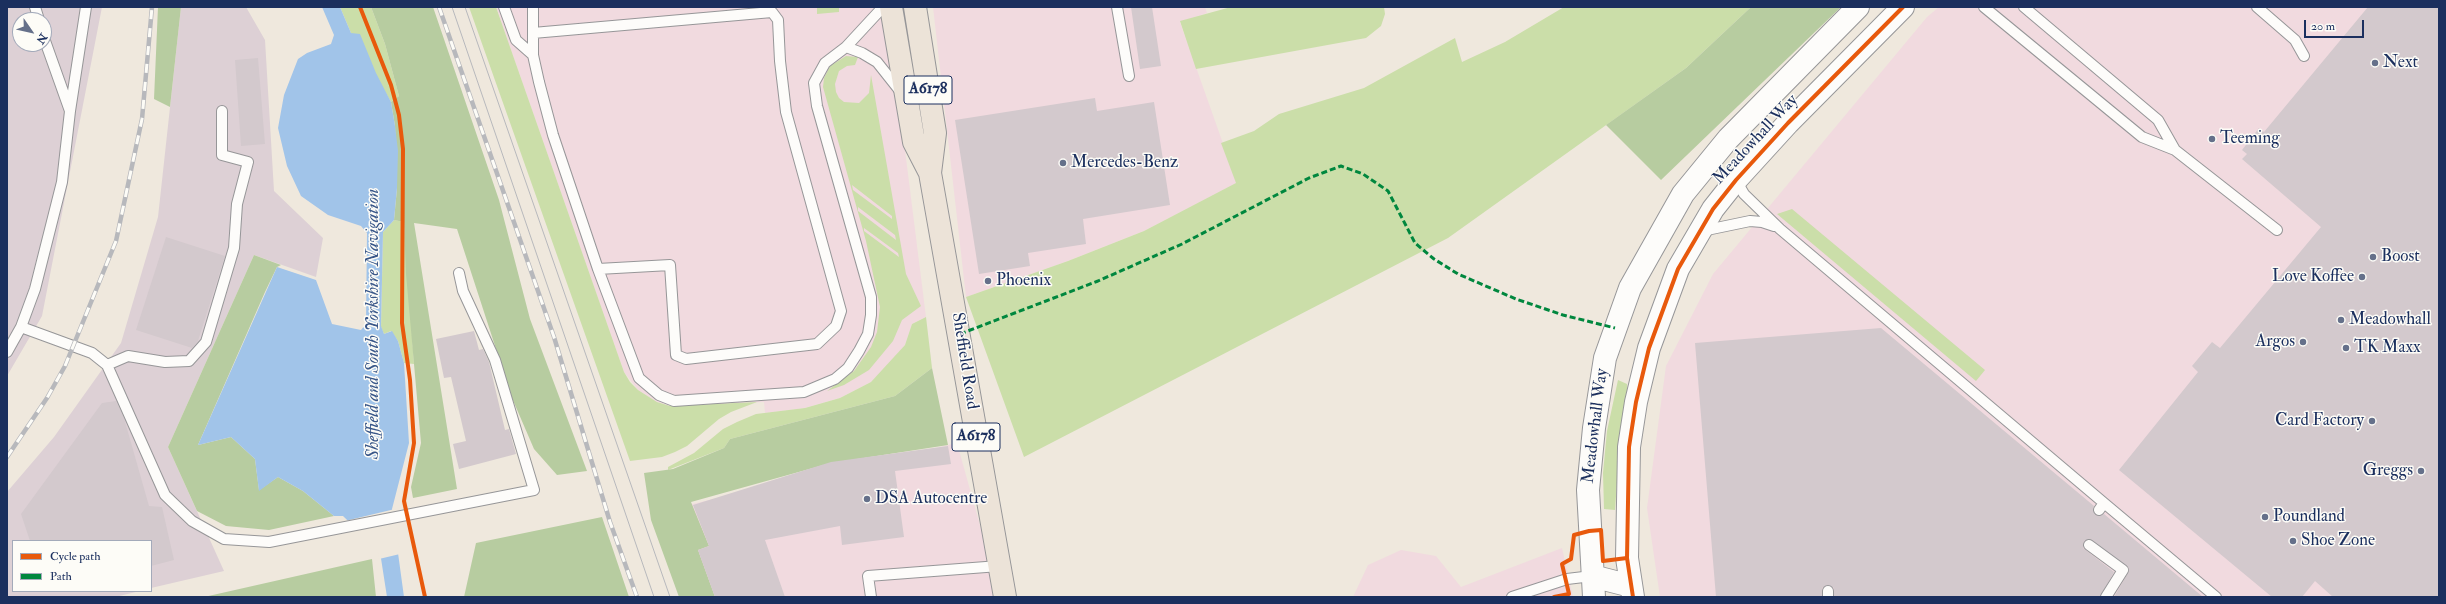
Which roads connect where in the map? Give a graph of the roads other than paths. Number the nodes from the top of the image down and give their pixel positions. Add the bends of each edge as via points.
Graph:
1 (86, 7) edge
2 (504, 7) edge
3 (532, 7) edge
4 (884, 7) edge
5 (891, 7) edge
6 (915, 7) edge
7 (1117, 7) edge
8 (1858, 7) edge
9 (1903, 7) edge
10 (1984, 7) edge
11 (2024, 7) edge
12 (2258, 7) edge
13 (534, 33) junction
14 (846, 47) junction
15 (49, 52) edge
16 (533, 55) junction
17 (2304, 56) dead end
18 (1129, 76) dead end
19 (905, 97) junction
20 (70, 111) junction
21 (222, 111) dead end
22 (1728, 140) junction
23 (2175, 150) junction
24 (930, 173) junction
25 (1736, 180) junction
26 (1780, 229) junction
27 (2277, 230) dead end
28 (1698, 232) junction
29 (598, 269) junction
30 (458, 273) dead end
31 (21, 327) junction
32 (7, 352) edge
33 (107, 365) junction
34 (2089, 545) dead end
35 (999, 566) junction
36 (1593, 587) edge
37 (1632, 592) edge
38 (871, 597) edge
39 (1005, 597) edge
40 (1512, 597) edge
41 (1611, 597) edge
42 (2106, 597) edge
43 (2216, 597) edge

1 - 20 lane
2 - 16 lane via 516,40
3 - 13 lane
4 - 14 lane
5 - 19 main road, Sheffield Road / A6178
6 - 24 main road, Sheffield Road / A6178 via 935,133
7 - 18 lane
8 - 22 street, Meadowhall Way
9 - 25 street, Meadowhall Way via 1788,123
10 - 23 lane via 2142,137
11 - 23 lane via 2158,120
12 - 17 lane via 2295,40
13 - 16 lane
13 - 29 lane via 772,12 778,20 786,112 841,311 836,326 817,344 686,359 676,355 670,265
14 - 19 lane via 877,62
14 - 29 lane via 825,62 814,83 817,106 871,297 868,334 848,368 835,379 804,392 674,401 659,395 639,378
15 - 20 lane
16 - 29 lane via 553,135
19 - 24 main road, Sheffield Road / A6178 via 914,142
20 - 31 lane via 62,182 35,289
21 - 33 lane via 222,155 248,162 237,204 234,248 206,342 189,361 165,362 128,356
22 - 25 street via 1730,163
22 - 36 street, Meadowhall Way via 1683,194 1648,253 1630,288 1605,358 1588,490
23 - 27 lane
24 - 35 main road, Sheffield Road / A6178
25 - 26 lane via 1744,194
25 - 28 street, Meadowhall Way
26 - 28 lane via 1762,222 1750,222
26 - 43 lane via 2101,507
28 - 37 street, Meadowhall Way via 1678,269 1660,315 1648,348 1636,402 1629,447 1627,500 1627,558
30 - 33 lane via 463,291 495,360 534,490 269,542 224,539 192,521 166,496
31 - 32 lane
31 - 33 lane via 92,353
34 - 42 lane via 2123,570
35 - 38 lane via 868,576
35 - 39 main road, Sheffield Road / A6178
36 - 37 street
36 - 40 lane via 1567,579
37 - 41 street

